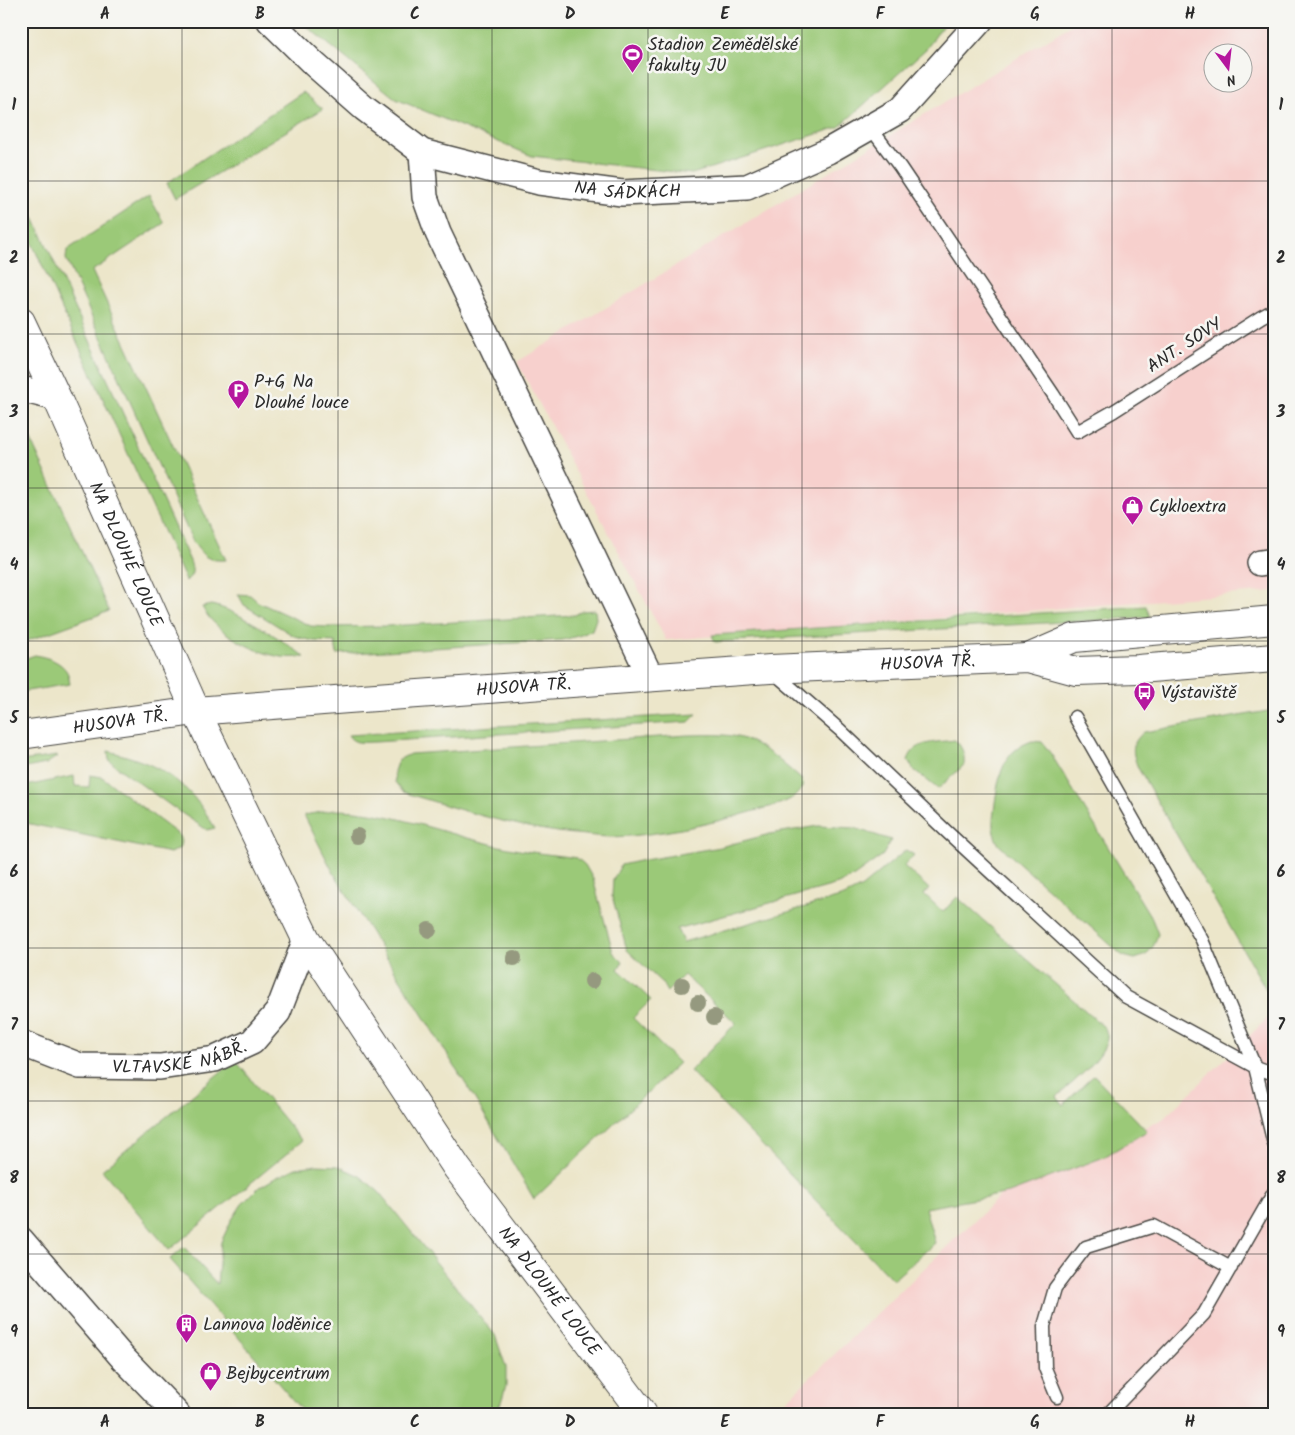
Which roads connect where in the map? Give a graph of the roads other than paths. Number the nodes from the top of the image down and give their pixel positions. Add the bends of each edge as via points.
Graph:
1 (270, 21) edge
2 (980, 21) edge
3 (870, 127) junction
4 (422, 152) junction
5 (1274, 310) edge
6 (21, 322) edge
7 (21, 389) edge
8 (57, 398) junction
9 (1274, 620) edge
10 (1028, 658) junction
11 (1274, 658) edge
12 (770, 669) junction
13 (651, 678) junction
14 (196, 711) junction
15 (1075, 717) dead end
16 (21, 735) edge
17 (306, 939) junction
18 (21, 1043) edge
19 (1256, 1067) junction
20 (1274, 1074) edge
21 (1274, 1144) edge
22 (1274, 1192) edge
23 (21, 1240) edge
24 (1231, 1268) junction
25 (1057, 1397) dead end
26 (176, 1414) edge
27 (643, 1414) edge
28 (1108, 1414) edge

1 - 4 street, NA SÁDKÁCH via 364,108
2 - 3 street, NA SÁDKÁCH via 900,110
3 - 4 street, NA SÁDKÁCH via 828,152 747,187 622,192 539,182
3 - 5 lane, ANT. SOVY via 1077,432
4 - 13 street via 425,197 438,233
6 - 8 street, NA DLOUHÉ LOUCE
7 - 8 street
8 - 14 street, NA DLOUHÉ LOUCE
9 - 10 street, HUSOVA TŘ. via 1074,638
10 - 11 street, HUSOVA TŘ. via 1076,671
10 - 12 street, HUSOVA TŘ.
12 - 13 street, HUSOVA TŘ.
12 - 19 lane via 1126,996
13 - 14 street, HUSOVA TŘ.
14 - 16 street, HUSOVA TŘ.
14 - 17 street, NA DLOUHÉ LOUCE
15 - 19 lane via 1202,940
17 - 18 street, VLTAVSKÉ NÁBŘ. via 278,1012 252,1042 215,1059 160,1068 80,1066
17 - 27 street, NA DLOUHÉ LOUCE via 457,1168
19 - 20 lane
19 - 21 lane
22 - 24 lane
23 - 26 street
24 - 25 lane via 1154,1226 1086,1247 1055,1288 1044,1326 1045,1368
24 - 28 lane via 1204,1314

